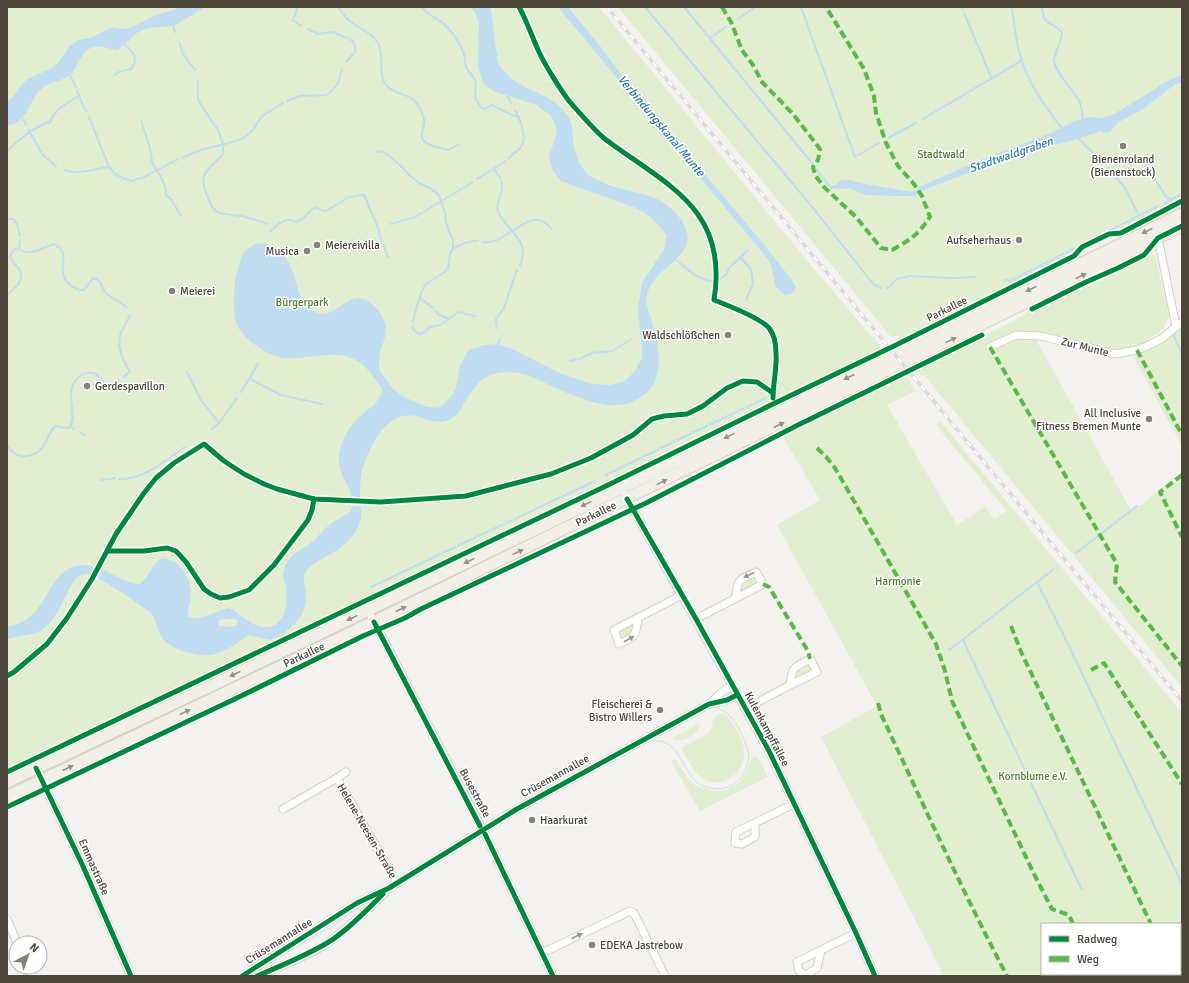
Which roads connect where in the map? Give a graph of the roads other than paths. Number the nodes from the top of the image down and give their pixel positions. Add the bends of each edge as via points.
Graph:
1 (1182, 214) edge
2 (1182, 226) edge
3 (1158, 238) junction
4 (1179, 324) edge
5 (990, 347) dead end
6 (622, 487) junction
7 (627, 499) junction
8 (682, 596) junction
9 (735, 598) dead end
10 (368, 610) junction
11 (638, 619) dead end
12 (696, 619) junction
13 (374, 622) junction
14 (790, 685) dead end
15 (732, 686) junction
16 (738, 695) junction
17 (710, 704) junction
18 (745, 709) junction
19 (36, 768) junction
20 (346, 772) dead end
21 (337, 778) junction
22 (42, 780) junction
23 (7, 782) edge
24 (7, 797) edge
25 (794, 804) junction
26 (283, 809) dead end
27 (755, 823) dead end
28 (483, 830) junction
29 (397, 883) junction
30 (389, 888) junction
31 (7, 919) edge
32 (856, 932) junction
33 (14, 935) edge
34 (821, 950) dead end
35 (542, 952) junction
36 (131, 976) edge
37 (242, 976) edge
38 (257, 976) edge
39 (553, 976) edge
40 (664, 976) edge
41 (876, 976) edge

1 -> 6 main road, Parkallee
2 - 3 main road, Parkallee
3 - 4 street, Zur Munte
7 -> 3 main road, Parkallee
4 - 5 street, Zur Munte via 1161,339 1147,346 1115,354 1041,336 1016,335
6 - 7 street, Kulenkampffallee
6 -> 10 main road, Parkallee
7 - 8 street, Kulenkampffallee
13 -> 7 main road, Parkallee
8 - 11 street
8 - 12 street, Kulenkampffallee
9 - 12 street
10 - 13 street, Busestraße
10 -> 19 main road, Parkallee
12 - 15 street, Kulenkampffallee
22 -> 13 main road, Parkallee
13 - 28 street, Busestraße
14 - 18 street
15 - 16 street, Kulenkampffallee
15 - 17 street, Crüsemannallee
16 - 17 street, Crüsemannallee
16 - 18 street, Kulenkampffallee
17 - 28 street, Crüsemannallee via 564,782
18 - 25 street, Kulenkampffallee via 769,751
19 - 22 street, Emmastraße
19 - 23 main road, Parkallee
20 - 21 street, Helene-Neesen-Straße
21 - 26 street, Helene-Neesen-Straße
21 - 29 street, Helene-Neesen-Straße
22 - 24 main road, Parkallee
22 - 36 street, Emmastraße
25 - 27 street
25 - 32 street, Kulenkampffallee
28 - 29 street, Crüsemannallee
28 - 35 street, Busestraße
29 - 30 street, Crüsemannallee
30 - 37 street, Crüsemannallee via 357,903
30 - 38 street, Crüsemannallee via 329,942 285,965
31 - 33 street
32 - 34 street
32 - 41 street, Kulenkampffallee
35 - 39 street, Busestraße
35 -> 40 street via 630,911 634,913

